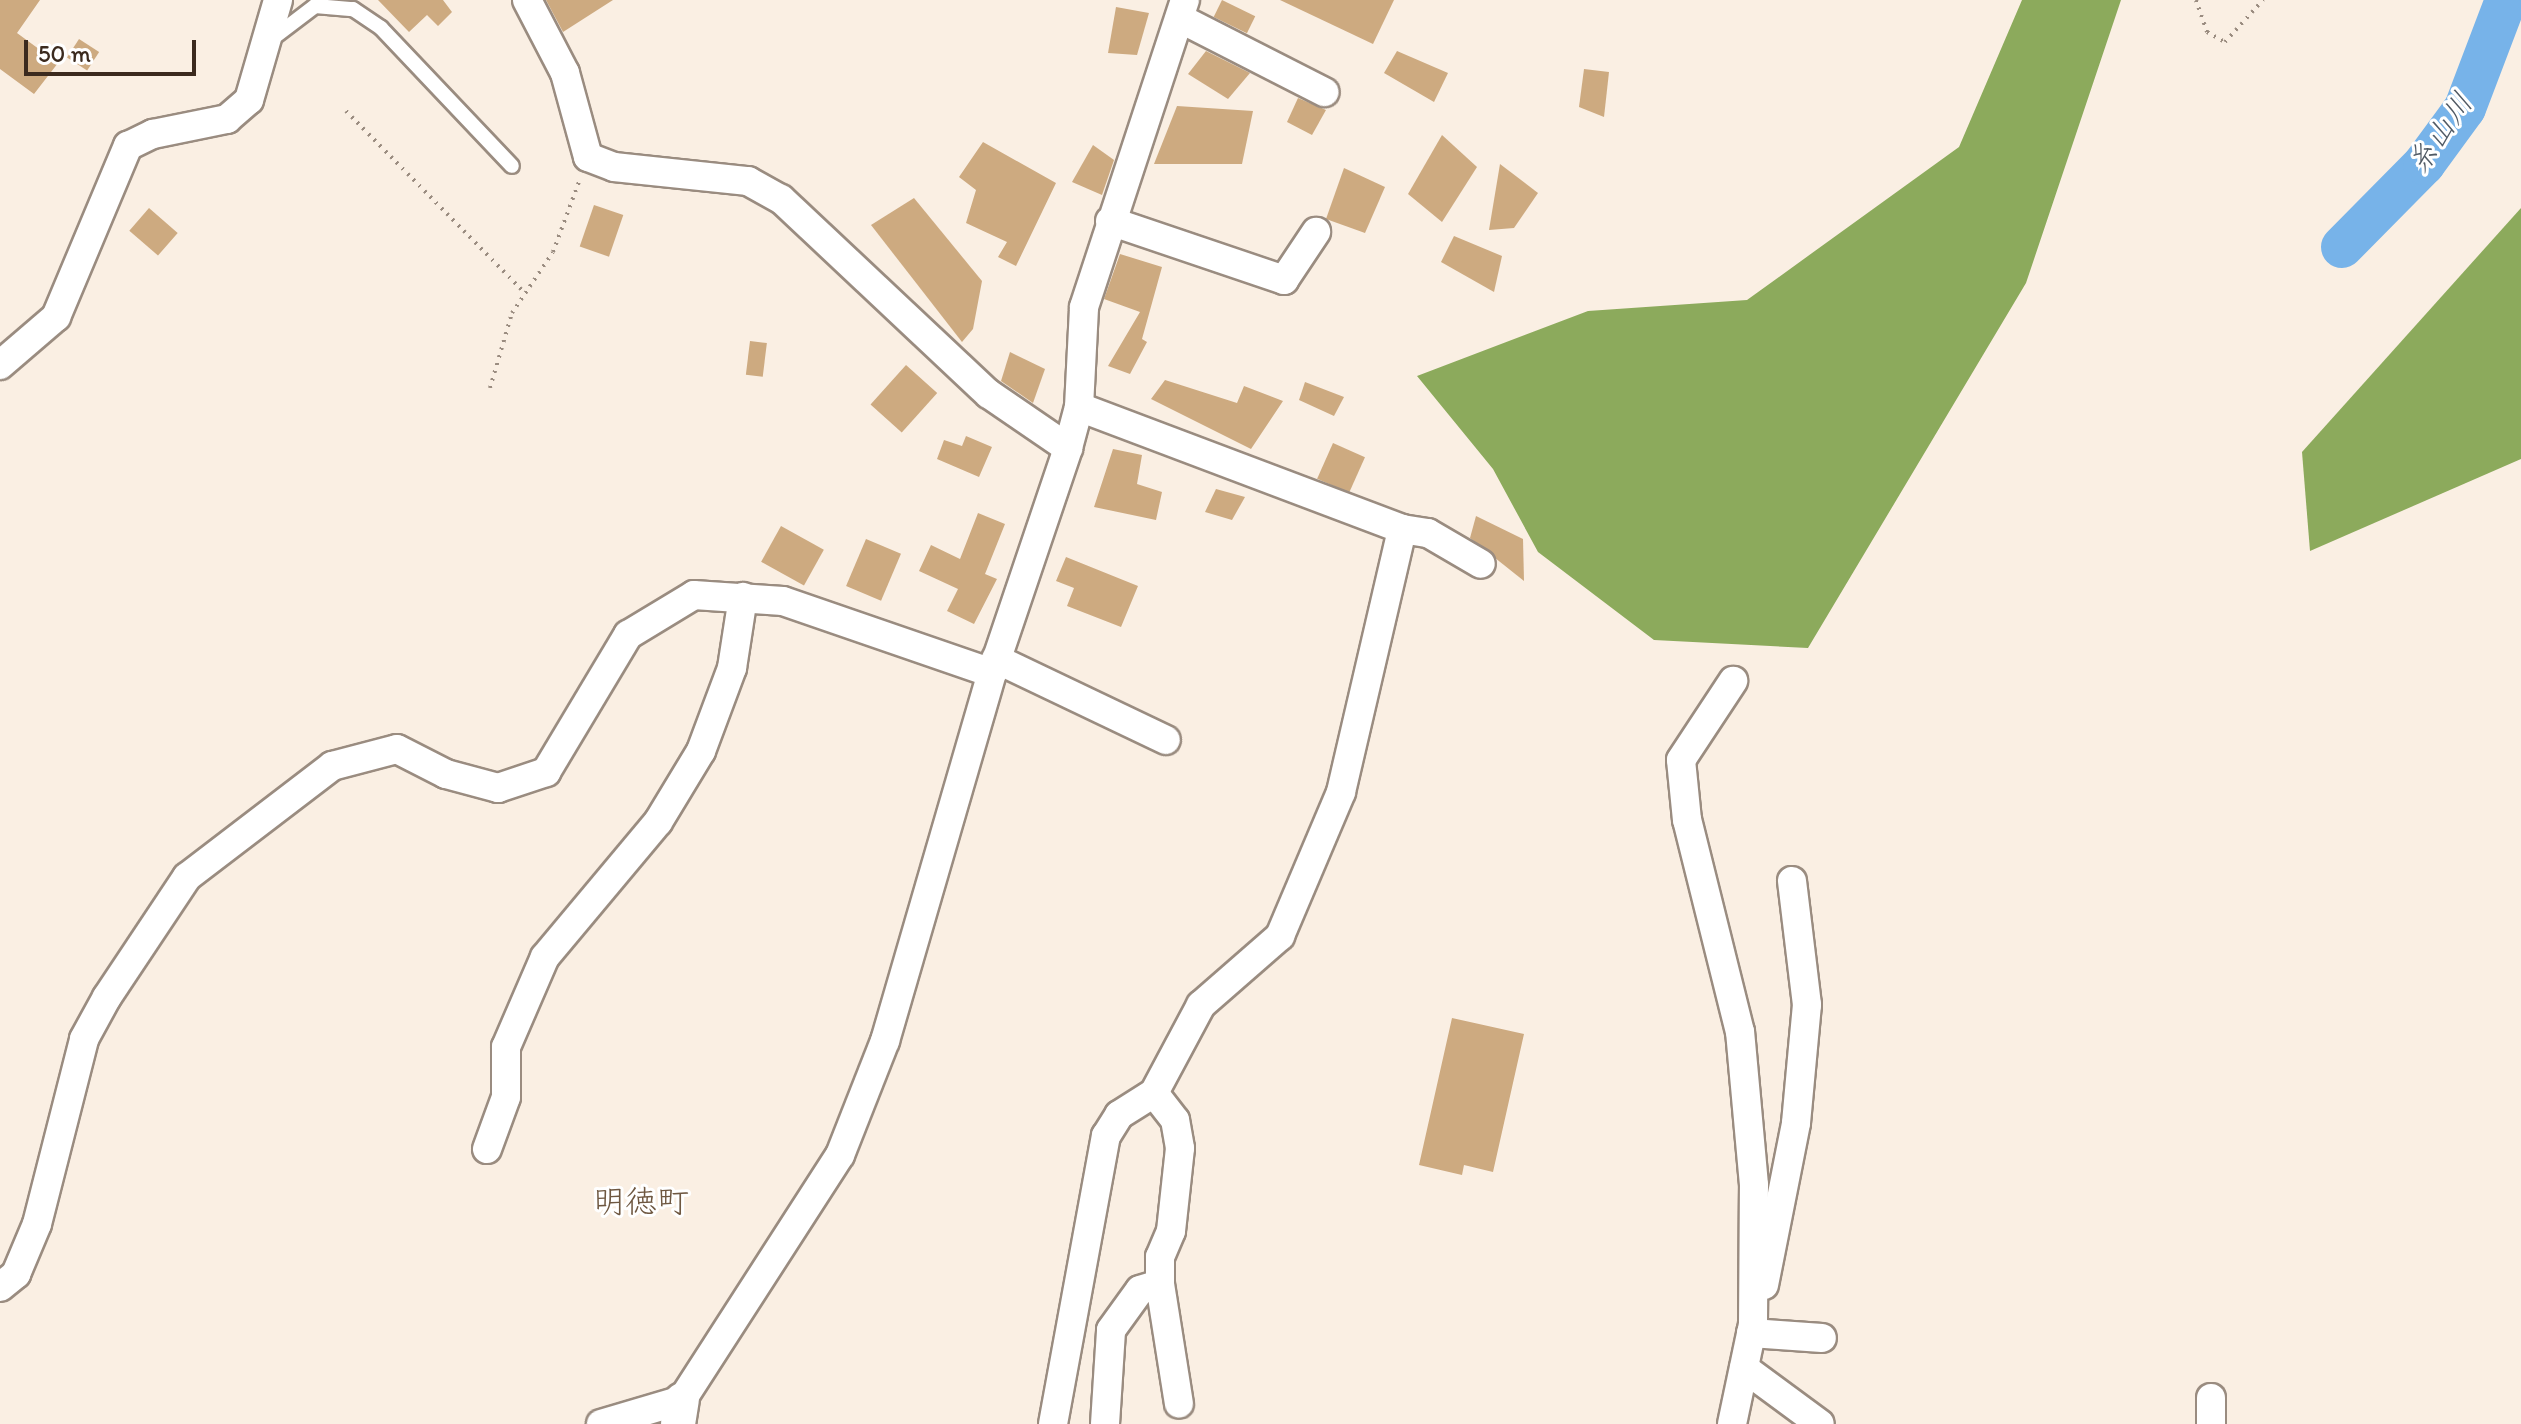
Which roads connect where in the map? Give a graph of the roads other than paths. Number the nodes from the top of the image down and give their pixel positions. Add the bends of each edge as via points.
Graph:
1 (278, 0) edge
2 (527, 0) edge
3 (1183, 9) edge
4 (269, 41) junction
5 (1324, 92) dead end
6 (512, 166) dead end
7 (1110, 221) junction
8 (1316, 232) dead end
9 (0, 365) edge
10 (1079, 407) junction
11 (1068, 448) junction
12 (1402, 529) junction
13 (1481, 564) dead end
14 (743, 597) junction
15 (994, 666) junction
16 (1733, 681) dead end
17 (1166, 740) dead end
18 (1792, 881) dead end
19 (1154, 1093) junction
20 (487, 1149) dead end
21 (1160, 1284) junction
22 (0, 1287) edge
23 (1752, 1329) junction
24 (1822, 1338) dead end
25 (1744, 1368) junction
26 (1179, 1404) dead end
27 (680, 1412) edge
28 (601, 1424) edge
29 (1053, 1424) edge
30 (1105, 1424) edge
31 (1732, 1424) edge
32 (1820, 1424) edge

1 - 4 street
2 - 11 street via 565,73 582,148 596,163 748,181 781,199 989,394
3 - 5 street
3 - 7 street
4 - 6 lane via 308,9 353,9 381,28
4 - 9 street via 260,81 238,112 128,146 56,317
7 - 8 street via 1284,280
7 - 10 street via 1084,307
10 - 11 street
10 - 12 street
11 - 15 street
12 - 13 street via 1428,533
12 - 19 street via 1341,792 1280,936 1201,1005
14 - 15 street via 783,601
14 - 20 street via 732,668 701,751 658,822 545,957 506,1047 506,1097
14 - 22 street via 694,595 628,635 546,772 498,788 446,774 397,749 332,766 187,877 84,1039 37,1224 16,1274
15 - 17 street
15 - 27 street via 885,1041 840,1155
16 - 23 street via 1681,760 1687,820 1740,1032 1754,1185
18 - 23 street via 1807,1005 1796,1123
19 - 21 street via 1175,1120 1180,1148
19 - 29 street via 1119,1115 1106,1136
21 - 26 street
21 - 30 street via 1140,1290 1111,1330
23 - 24 street
23 - 25 street
25 - 31 street
25 - 32 street
27 - 28 street

